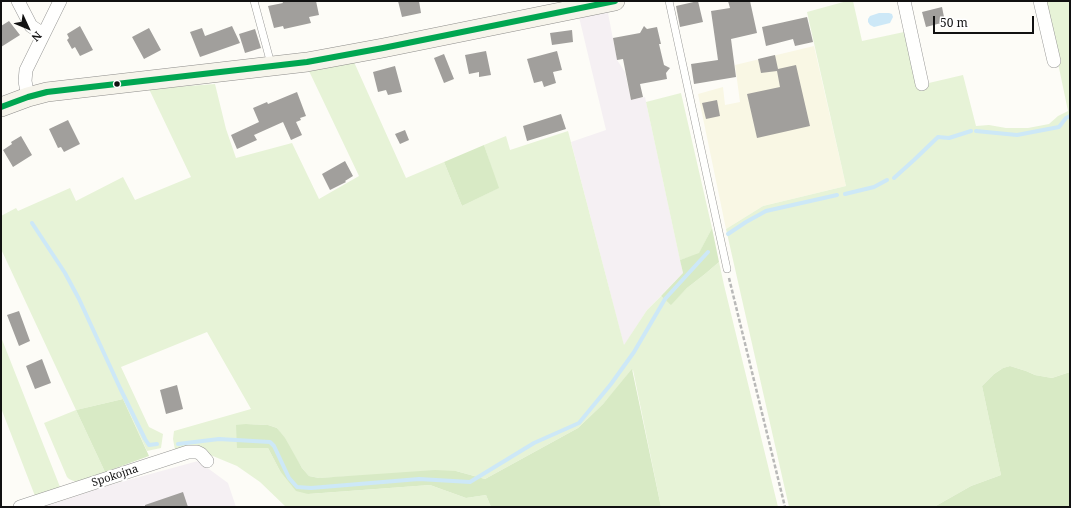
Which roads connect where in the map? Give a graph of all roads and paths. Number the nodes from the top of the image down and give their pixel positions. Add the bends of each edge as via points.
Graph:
1 (18, 1) edge
2 (60, 1) edge
3 (254, 1) edge
4 (615, 1) edge
5 (669, 1) edge
6 (904, 1) edge
7 (1040, 1) edge
8 (43, 34) junction
9 (1054, 61) dead end
10 (272, 66) junction
11 (922, 84) dead end
12 (28, 97) junction
13 (1, 107) edge
14 (727, 270) joint
15 (207, 461) dead end
16 (20, 507) edge
17 (785, 507) edge

1 - 8 street via 31,26
2 - 8 street
3 - 10 lane
4 - 10 street via 307,62
5 - 14 lane
6 - 11 street
7 - 9 street
8 - 12 street via 26,70
10 - 12 street via 47,92
12 - 13 street
14 - 17 path
15 - 16 street, Spokojna via 197,452 188,452

